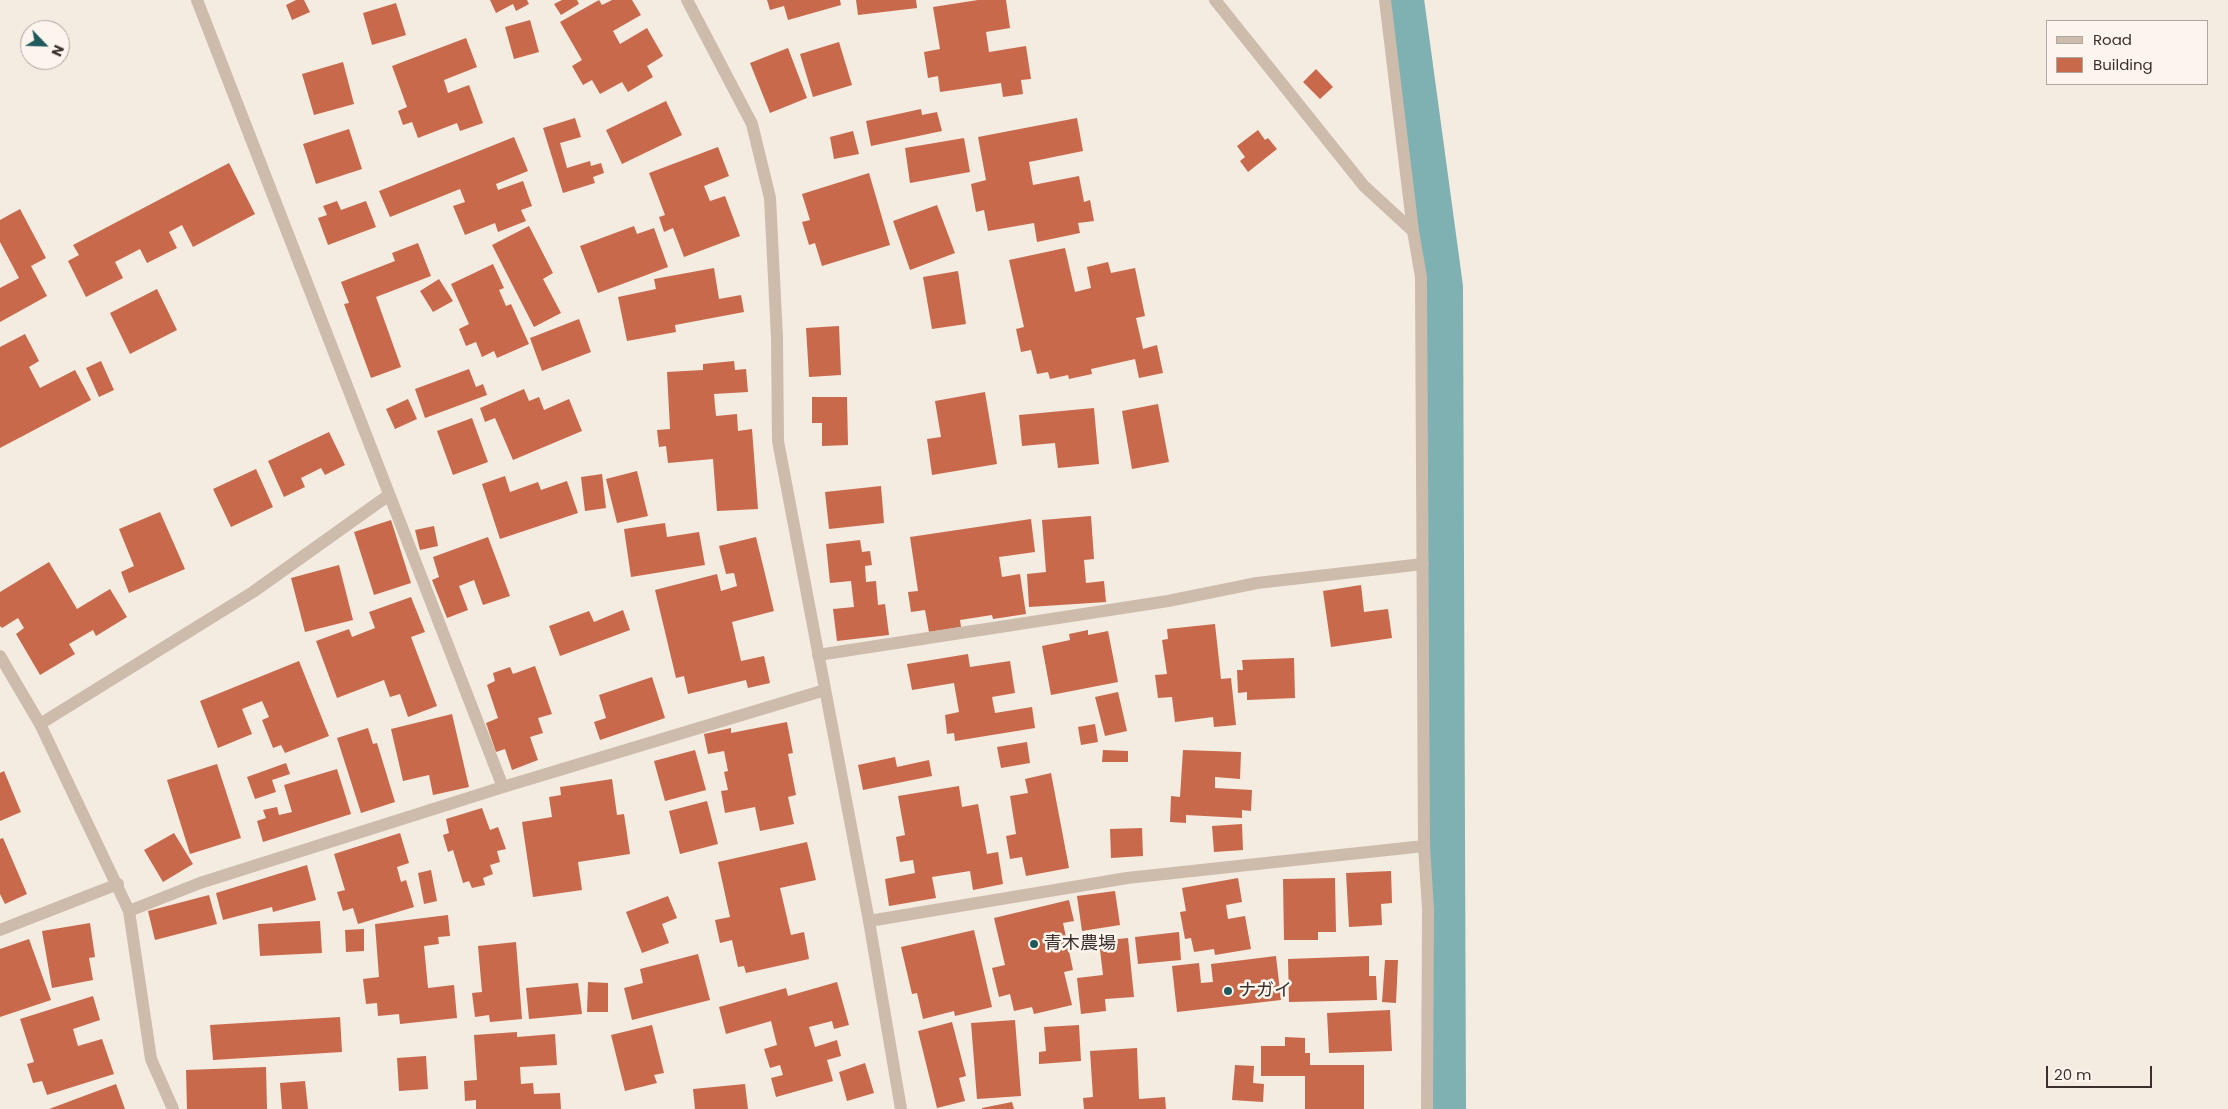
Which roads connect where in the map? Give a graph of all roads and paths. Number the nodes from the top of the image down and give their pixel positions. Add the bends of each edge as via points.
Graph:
1 (197, 0) edge
2 (687, 0) edge
3 (1215, 0) edge
4 (1385, 0) edge
5 (1413, 231) junction
6 (389, 495) junction
7 (1423, 564) junction
8 (818, 655) junction
9 (0, 656) edge
10 (825, 690) junction
11 (40, 724) junction
12 (503, 787) junction
13 (1424, 846) junction
14 (118, 884) junction
15 (129, 911) junction
16 (869, 921) junction
17 (0, 930) edge
18 (173, 1109) edge
19 (901, 1109) edge
20 (1427, 1109) edge

1 - 6 street
2 - 8 street via 752,124 770,198 778,441
3 - 5 street via 1364,186
4 - 5 street
5 - 7 street via 1422,277
6 - 11 street via 253,592
6 - 12 street
7 - 8 street via 1257,583
7 - 13 street
8 - 10 street
9 - 11 street
10 - 12 street
10 - 16 street
11 - 14 street
12 - 15 street via 200,883
13 - 16 street via 1127,878
13 - 20 street via 1428,909
14 - 15 street
14 - 17 street
15 - 18 street via 151,1059
16 - 19 street

